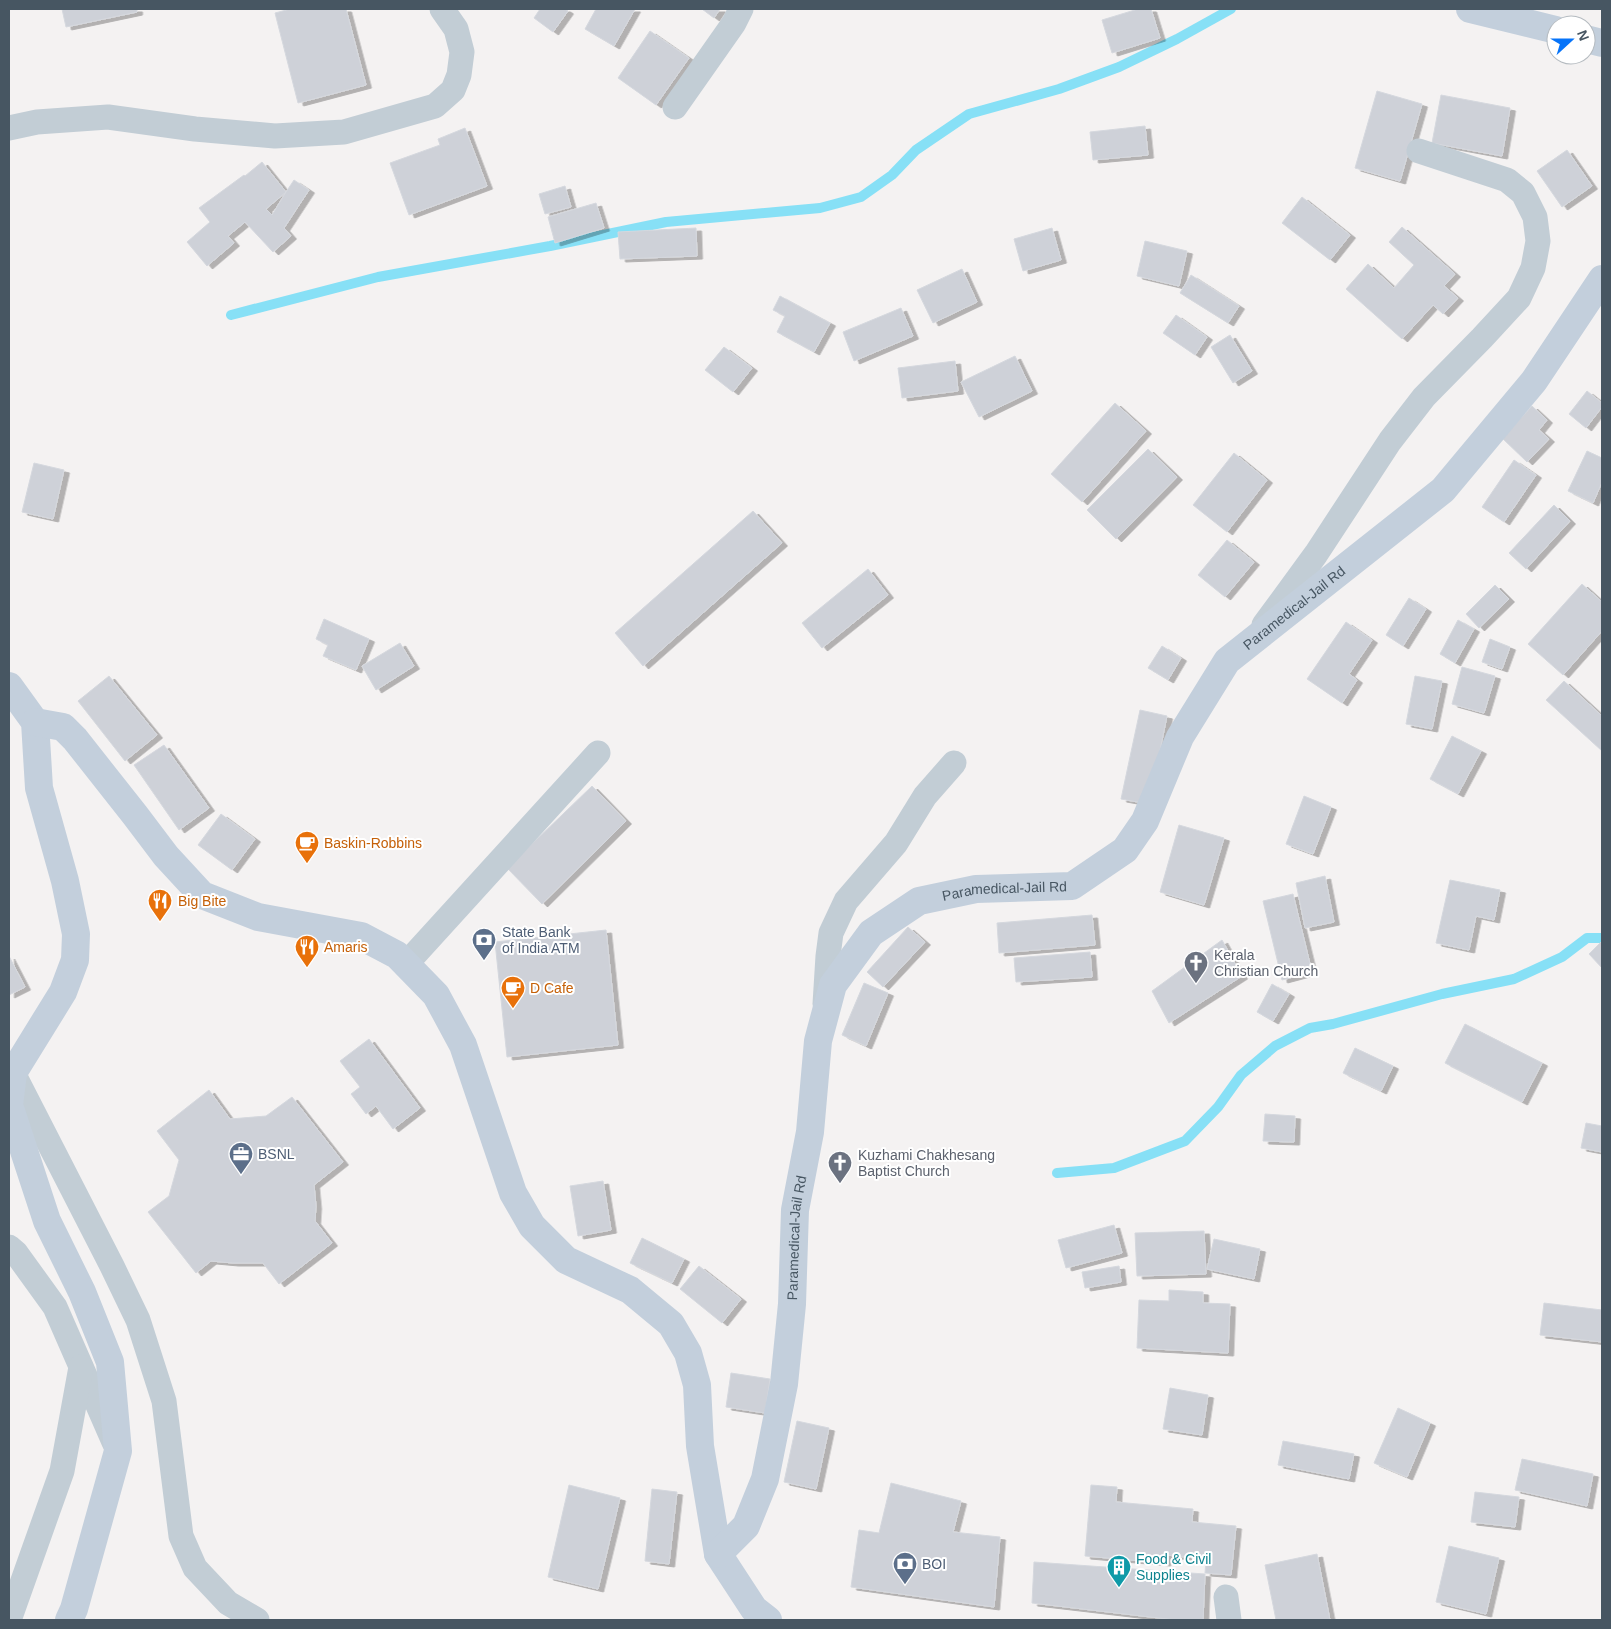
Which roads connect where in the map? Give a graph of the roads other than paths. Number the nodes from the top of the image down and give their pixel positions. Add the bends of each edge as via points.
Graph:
1 (442, 9) edge
2 (741, 9) edge
3 (1470, 9) edge
4 (1546, 28) edge
5 (675, 107) dead end
6 (9, 128) edge
7 (1419, 151) dead end
8 (1602, 279) edge
9 (1254, 639) junction
10 (9, 686) edge
11 (35, 722) junction
12 (598, 754) dead end
13 (954, 763) dead end
14 (406, 964) junction
15 (824, 1016) junction
16 (13, 1073) junction
17 (9, 1247) edge
18 (81, 1367) junction
19 (118, 1451) junction
20 (718, 1554) junction
21 (196, 1568) junction
22 (9, 1620) edge
23 (69, 1620) edge
24 (228, 1620) edge
25 (257, 1620) edge
26 (768, 1620) edge

1 - 6 street via 456,29 462,52 459,76 453,90 435,106 344,132 275,136 108,118 37,122
2 - 5 street
3 - 4 main road
7 - 9 street via 1507,180 1524,193 1535,216 1538,241 1533,268 1519,298 1424,397 1390,441 1316,554
8 - 9 main road, Paramedical-Jail Rd via 1534,381 1443,490
9 - 15 main road, Paramedical-Jail Rd via 1227,660 1180,738 1145,821 1125,850 1072,886 976,889 919,901 871,933 833,985
10 - 11 main road
11 - 14 main road via 63,728 75,739 166,856 202,895 258,917 361,936
11 - 16 main road via 39,788 65,881 76,934 75,960 63,992
12 - 14 street
13 - 15 street via 920,803 896,843 846,901 831,933
14 - 20 main road via 436,995 463,1045 513,1193 532,1226 566,1260 630,1290 671,1324 688,1353 696,1385 700,1446
15 - 20 main road, Paramedical-Jail Rd via 818,1041 810,1132 795,1210 792,1304 784,1384 765,1479 746,1526
16 - 19 main road via 9,1105 47,1221 82,1292 110,1362
16 - 21 street via 138,1320 164,1401 181,1536
17 - 18 street via 55,1307
18 - 19 street
18 - 22 street via 62,1471
19 - 23 main road
20 - 26 main road via 754,1609
21 - 24 street
21 - 25 street via 228,1602

